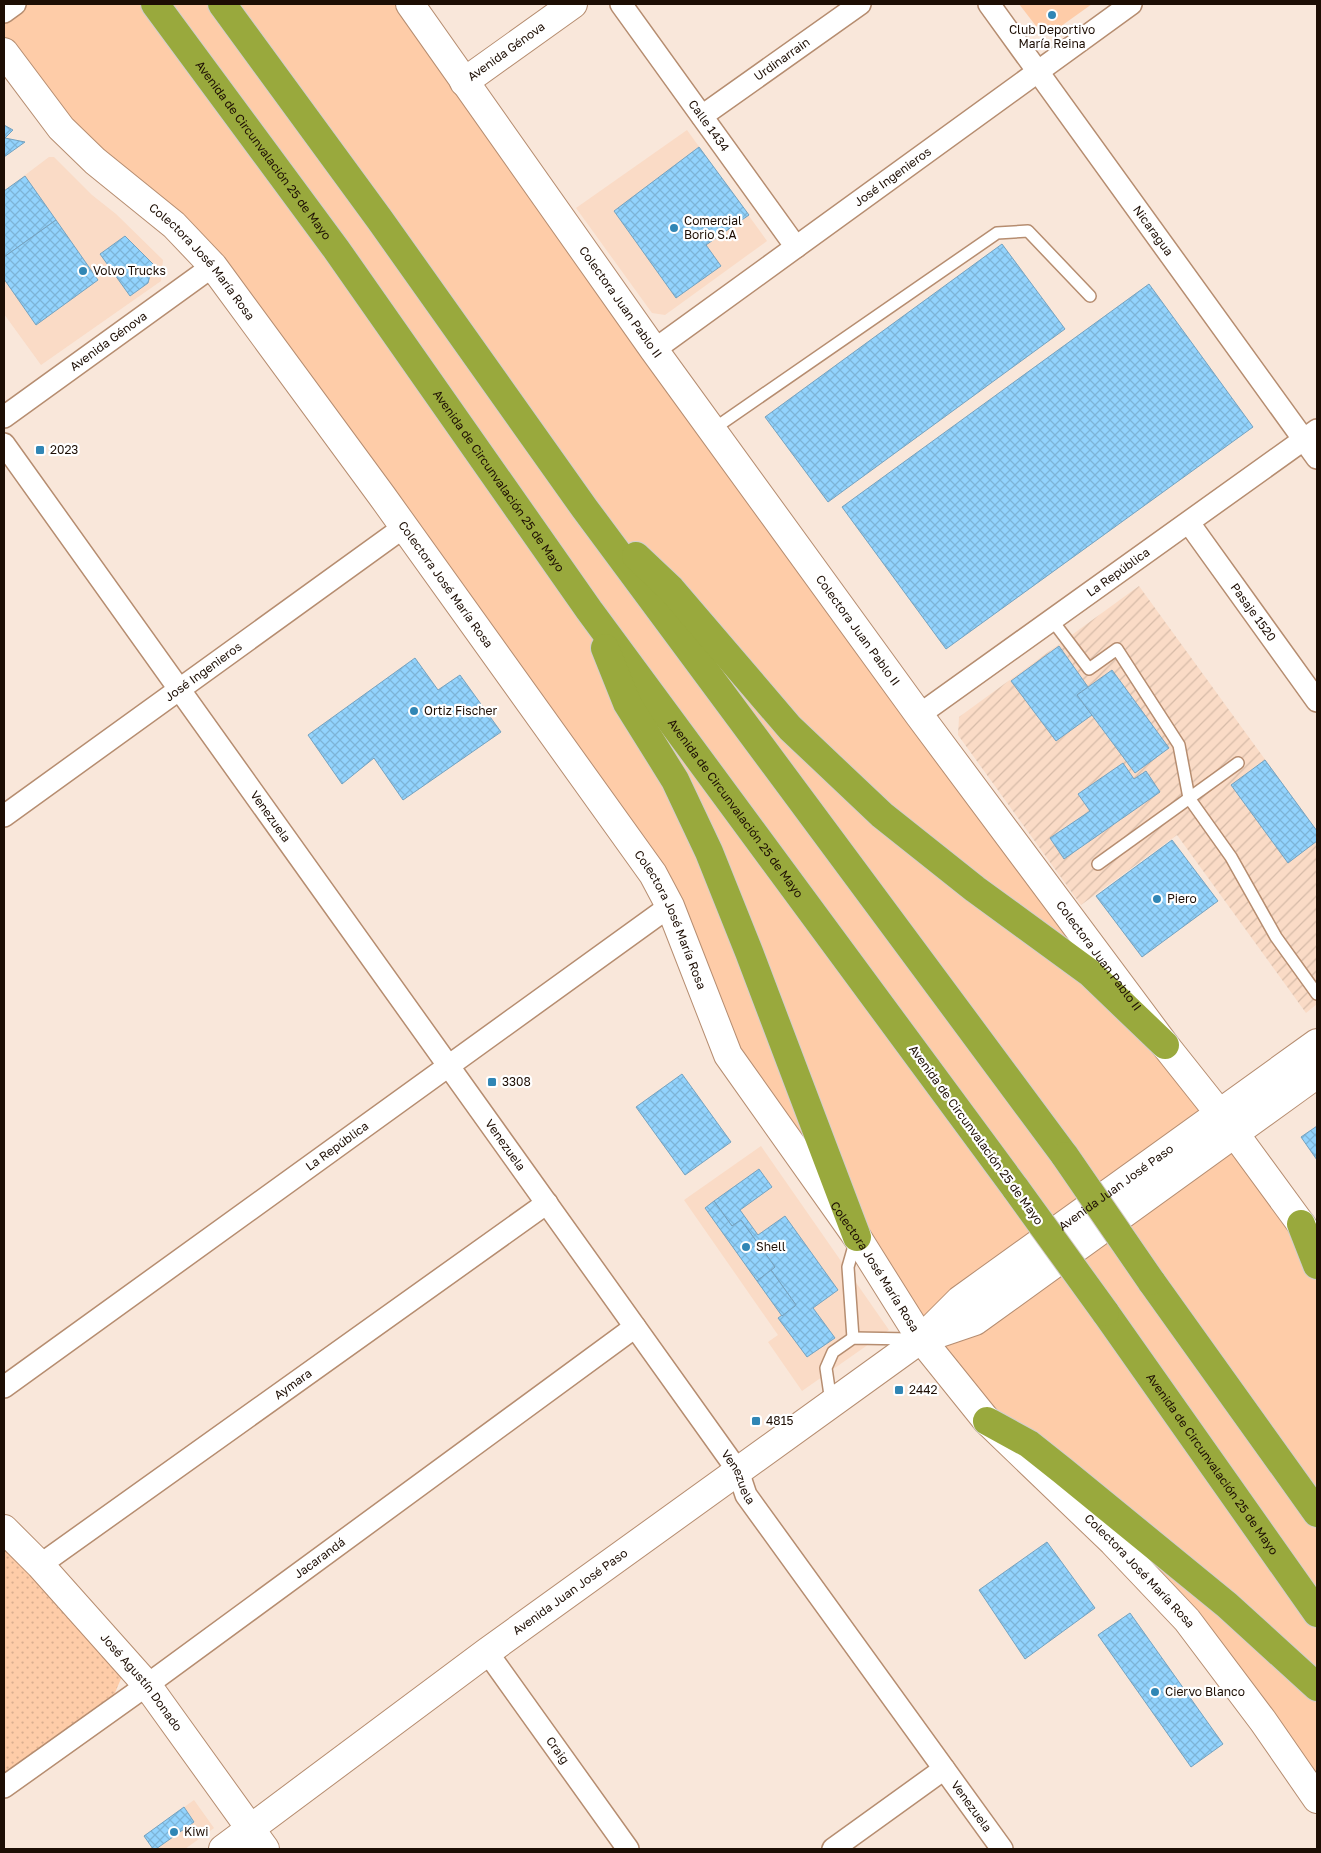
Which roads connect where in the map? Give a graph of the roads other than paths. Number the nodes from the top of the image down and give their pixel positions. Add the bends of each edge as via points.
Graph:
1 (15, 4) edge
2 (155, 4) edge
3 (222, 4) edge
4 (410, 4) edge
5 (573, 4) edge
6 (621, 4) edge
7 (860, 4) edge
8 (988, 4) edge
9 (1132, 4) edge
10 (4, 12) edge
11 (4, 52) edge
12 (1037, 71) junction
13 (464, 82) junction
14 (702, 116) junction
15 (796, 247) junction
16 (213, 266) junction
17 (1090, 296) dead end
18 (654, 350) junction
19 (4, 418) edge
20 (712, 430) junction
21 (1311, 435) edge
22 (4, 444) edge
23 (1317, 458) edge
24 (585, 509) junction
25 (1189, 523) junction
26 (404, 527) junction
27 (589, 610) junction
28 (1052, 620) junction
29 (180, 689) junction
30 (1317, 701) edge
31 (919, 715) junction
32 (1238, 763) dead end
33 (1189, 798) junction
34 (4, 816) edge
35 (1098, 864) dead end
36 (670, 906) junction
37 (1317, 994) edge
38 (1317, 1043) edge
39 (1165, 1045) junction
40 (449, 1065) junction
41 (1317, 1074) edge
42 (1227, 1123) junction
43 (547, 1203) junction
44 (1301, 1224) junction
45 (857, 1237) junction
46 (1317, 1250) edge
47 (1317, 1265) edge
48 (636, 1327) junction
49 (853, 1338) junction
50 (921, 1339) junction
51 (4, 1387) edge
52 (832, 1403) junction
53 (987, 1421) junction
54 (738, 1471) junction
55 (1317, 1512) edge
56 (4, 1529) edge
57 (40, 1565) junction
58 (1317, 1613) edge
59 (487, 1652) junction
60 (147, 1685) junction
61 (1317, 1687) edge
62 (944, 1769) junction
63 (4, 1787) edge
64 (1317, 1798) edge
65 (258, 1840) edge
66 (223, 1849) edge
67 (628, 1849) edge
68 (833, 1849) edge
69 (1002, 1849) edge

1 - 10 street
2 - 27 highway, Avenida de Circunvalación 25 de Mayo via 336,249
3 - 24 highway
4 - 13 main road, Colectora Juan Pablo II
5 - 13 main road, Avenida Génova
6 - 14 street, Calle 1434
7 - 14 street, Urdinarrain
8 - 12 street, Nicaragua
9 - 12 street, José Ingenieros
11 - 16 main road, Colectora José María Rosa via 61,128 95,161 174,225
12 - 15 street, José Ingenieros
12 - 21 street, Nicaragua
13 - 18 main road, Colectora Juan Pablo II
14 - 15 street, Calle 1434
15 - 18 street, José Ingenieros
16 - 19 street, Avenida Génova
16 - 26 main road, Colectora José María Rosa
17 - 20 lane via 1028,231 997,233
18 - 20 main road, Colectora Juan Pablo II
20 - 31 main road, Colectora Juan Pablo II
21 - 23 street, Nicaragua
21 - 25 street, La República
22 - 29 street, Venezuela
24 - 39 highway via 671,589 790,728 882,814 975,890 1090,973
24 - 55 highway, bridge via 1065,1156
25 - 28 street, La República
25 - 30 street, Pasaje 1520
26 - 29 street, José Ingenieros
26 - 36 main road, Colectora José María Rosa via 653,874
27 - 45 highway via 627,703 675,780 709,852
27 - 58 highway, Avenida de Circunvalación 25 de Mayo, bridge via 1016,1189
28 - 31 street, La República
28 - 33 lane via 1089,669 1117,650 1179,745
29 - 34 street, José Ingenieros
29 - 40 street, Venezuela
31 - 39 main road, Colectora Juan Pablo II
32 - 33 lane
33 - 35 lane
33 - 37 lane via 1231,858 1276,937
36 - 40 street, La República
36 - 45 main road, Colectora José María Rosa via 728,1055
38 - 42 main road, Avenida Juan José Paso
39 - 42 main road, Colectora Juan Pablo II
40 - 43 street, Venezuela
40 - 51 street, La República
41 - 42 main road, Avenida Juan José Paso
42 - 44 main road, Colectora Juan Pablo II
42 - 50 main road, Avenida Juan José Paso via 975,1321
43 - 48 street, Venezuela
43 - 57 street, Aymara
44 - 46 main road, Colectora Juan Pablo II
44 - 47 highway
45 - 49 lane via 848,1268
45 - 50 main road, Colectora José María Rosa
48 - 54 street, Venezuela
48 - 60 street, Jacarandá
49 - 50 lane
49 - 52 lane via 833,1352 826,1368
50 - 52 main road, Avenida Juan José Paso
50 - 53 main road, Colectora José María Rosa
52 - 54 main road, Avenida Juan José Paso
53 - 61 highway via 1036,1450 1227,1605
53 - 64 main road, Colectora José María Rosa via 1112,1542 1186,1620
54 - 59 main road, Avenida Juan José Paso
54 - 62 street, Venezuela via 746,1495
56 - 57 main road, José Agustín Donado
57 - 60 main road, José Agustín Donado
59 - 65 main road, Avenida Juan José Paso
59 - 67 street, Craig
60 - 63 street, Jacarandá
60 - 65 main road, José Agustín Donado
62 - 68 street
62 - 69 street, Venezuela
65 - 66 main road, Avenida Juan José Paso

